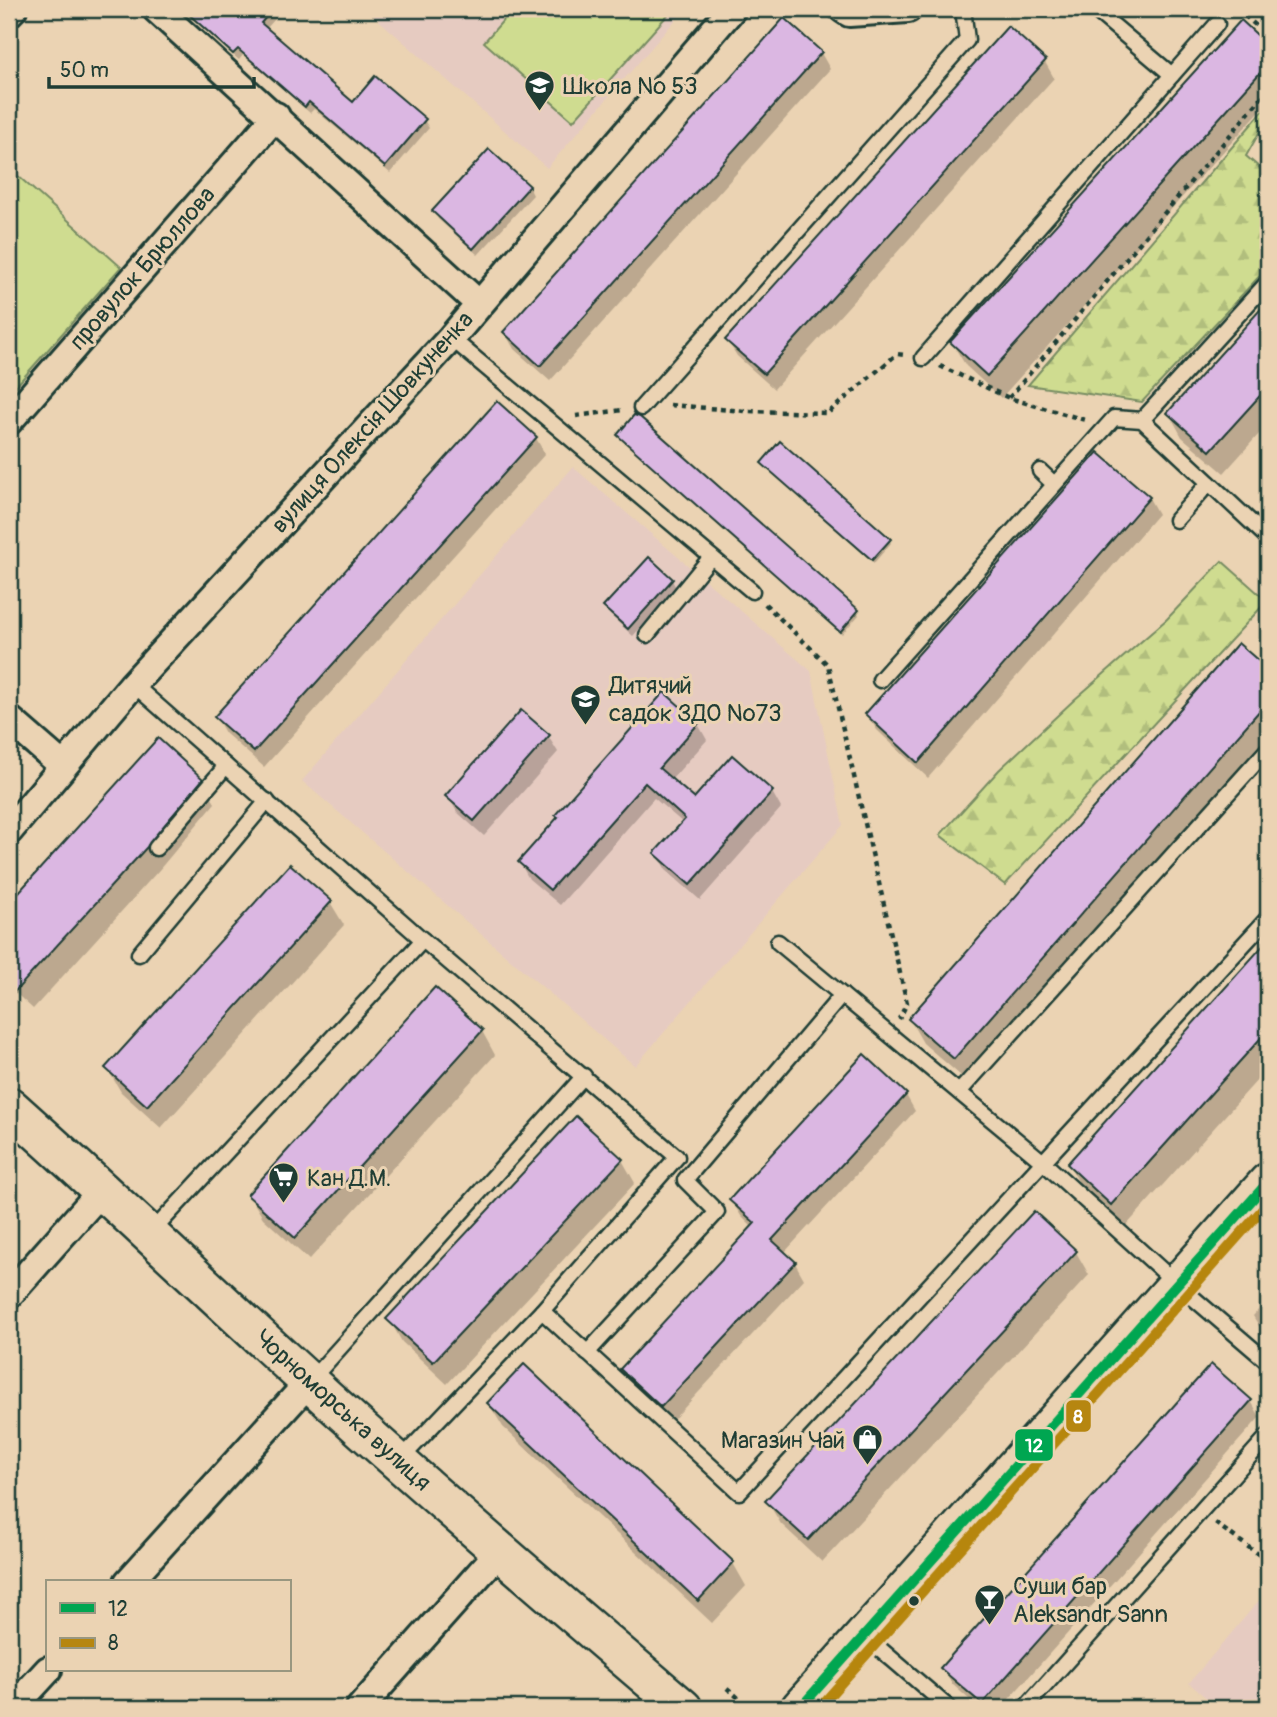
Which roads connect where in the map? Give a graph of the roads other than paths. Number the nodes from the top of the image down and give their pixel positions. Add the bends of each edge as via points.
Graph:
1 (13, 9) edge
2 (156, 9) edge
3 (732, 9) edge
4 (843, 9) edge
5 (908, 9) edge
6 (962, 9) edge
7 (1094, 9) edge
8 (9, 13) edge
9 (1217, 23) dead end
10 (1172, 75) junction
11 (276, 116) junction
12 (1268, 282) edge
13 (479, 304) junction
14 (451, 338) junction
15 (923, 358) road end
16 (641, 408) road end
17 (1142, 420) junction
18 (9, 421) edge
19 (1040, 471) dead end
20 (1209, 483) junction
21 (1054, 484) junction
22 (1176, 520) dead end
23 (1268, 538) edge
24 (711, 557) junction
25 (752, 592) road end
26 (647, 635) dead end
27 (880, 680) dead end
28 (133, 684) junction
29 (9, 719) edge
30 (1268, 749) edge
31 (63, 766) junction
32 (226, 766) junction
33 (267, 801) junction
34 (9, 831) edge
35 (156, 848) dead end
36 (1268, 918) edge
37 (424, 940) junction
38 (778, 942) dead end
39 (139, 954) dead end
40 (842, 995) junction
41 (584, 1076) junction
42 (959, 1092) junction
43 (9, 1106) edge
44 (1043, 1162) junction
45 (1268, 1182) edge
46 (103, 1189) junction
47 (151, 1233) junction
48 (1177, 1284) junction
49 (9, 1295) edge
50 (542, 1311) junction
51 (587, 1353) junction
52 (1268, 1362) edge
53 (309, 1382) junction
54 (1268, 1436) edge
55 (399, 1461) junction
56 (499, 1552) junction
57 (130, 1580) edge
58 (864, 1635) junction
59 (46, 1672) edge
60 (13, 1708) edge
61 (360, 1708) edge
62 (683, 1708) edge
63 (800, 1708) edge
64 (949, 1708) edge
65 (1025, 1708) edge

1 - 8 street
2 - 11 street
3 - 13 street, вулиця Олексія Шовкуненка
4 - 5 street via 849,13
6 - 16 lane via 967,40
7 - 10 lane
9 - 10 lane
10 - 15 lane
11 - 13 street
11 - 18 street, провулок Брюллова
12 - 17 lane
13 - 14 street, вулиця Олексія Шовкуненка
14 - 24 lane
14 - 28 street, вулиця Олексія Шовкуненка
17 - 20 lane
17 - 21 lane via 1114,418
19 - 21 lane
20 - 22 lane
20 - 23 lane
21 - 27 lane
24 - 25 lane
24 - 26 lane
28 - 31 street, вулиця Олексія Шовкуненка
28 - 32 lane
29 - 31 street
30 - 42 lane
31 - 34 street, вулиця Олексія Шовкуненка
32 - 33 lane
32 - 35 lane
33 - 37 lane
33 - 39 lane
36 - 44 lane
37 - 41 lane
37 - 47 lane
38 - 40 lane
40 - 42 lane
40 - 51 lane via 685,1180 717,1212
41 - 50 lane via 677,1157
41 - 53 lane
42 - 44 lane
43 - 46 street, Чорноморська вулиця
44 - 48 lane
44 - 51 lane via 739,1492
45 - 48 street
46 - 47 street, Чорноморська вулиця
46 - 49 street
47 - 53 street, Чорноморська вулиця
48 - 52 lane
48 - 58 street
50 - 51 lane
50 - 55 lane
53 - 55 street, Чорноморська вулиця
53 - 57 street
54 - 65 lane
55 - 56 street, Чорноморська вулиця
56 - 61 street
56 - 62 street, Чорноморська вулиця
58 - 63 street
58 - 64 lane
59 - 60 street

